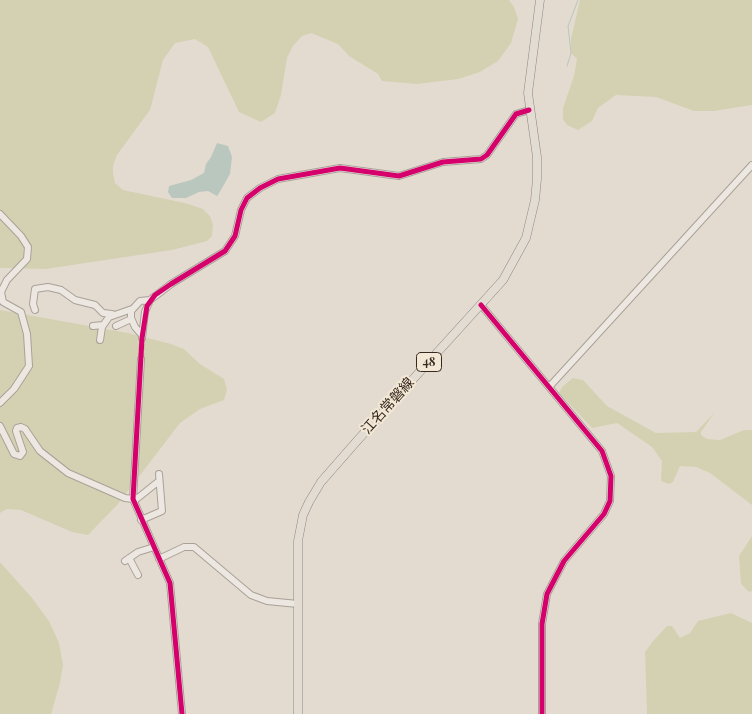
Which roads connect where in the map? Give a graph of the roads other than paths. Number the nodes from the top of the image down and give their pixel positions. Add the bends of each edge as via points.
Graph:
1 (540, 0) edge
2 (529, 110) junction
3 (752, 165) edge
4 (0, 214) edge
5 (150, 300) junction
6 (481, 305) junction
7 (132, 309) junction
8 (34, 310) dead end
9 (112, 314) junction
10 (131, 320) junction
11 (103, 325) junction
12 (93, 326) dead end
13 (116, 326) dead end
14 (100, 340) dead end
15 (141, 359) tunnel mouth
16 (550, 386) junction
17 (0, 403) edge
18 (0, 426) edge
19 (134, 500) junction
20 (141, 520) junction
21 (154, 547) junction
22 (159, 559) junction
23 (138, 575) dead end
24 (298, 604) junction
25 (182, 714) edge
26 (298, 714) edge
27 (542, 714) edge

1 - 2 main road, 江名常磐線 / 48 via 528,93
2 - 5 street via 516,114 481,159 438,163 399,176 340,168 278,179 260,188 245,203 235,236 225,251
2 - 6 main road, 江名常磐線 / 48 via 538,170 532,216 526,238 513,264
3 - 16 street
4 - 17 street via 28,247 27,259 7,280 1,292 3,302 21,312 27,334 28,364 14,389
5 - 7 street via 143,299
5 - 10 street via 142,336
6 - 16 street
6 - 24 main road, 江名常磐線 / 48 via 315,491 303,515 298,541
7 - 9 street
7 - 10 street
8 - 9 street via 33,288 58,289 75,300 95,305 103,313
9 - 11 street
10 - 13 street
11 - 12 street
11 - 14 street
15 - 19 street
16 - 27 street via 602,451 610,468 612,484 610,502 604,514 564,561 547,594 542,624
18 - 19 street via 14,454 20,456 23,452 16,431 18,427 23,428 35,446 68,473
19 - 20 street
19 - 20 street via 159,478 162,511
20 - 21 street
21 - 22 street
21 - 23 street via 127,559
22 - 24 street via 184,546 194,547 251,595 267,601
22 - 25 street via 173,595
24 - 26 main road, 江名常磐線 / 48

